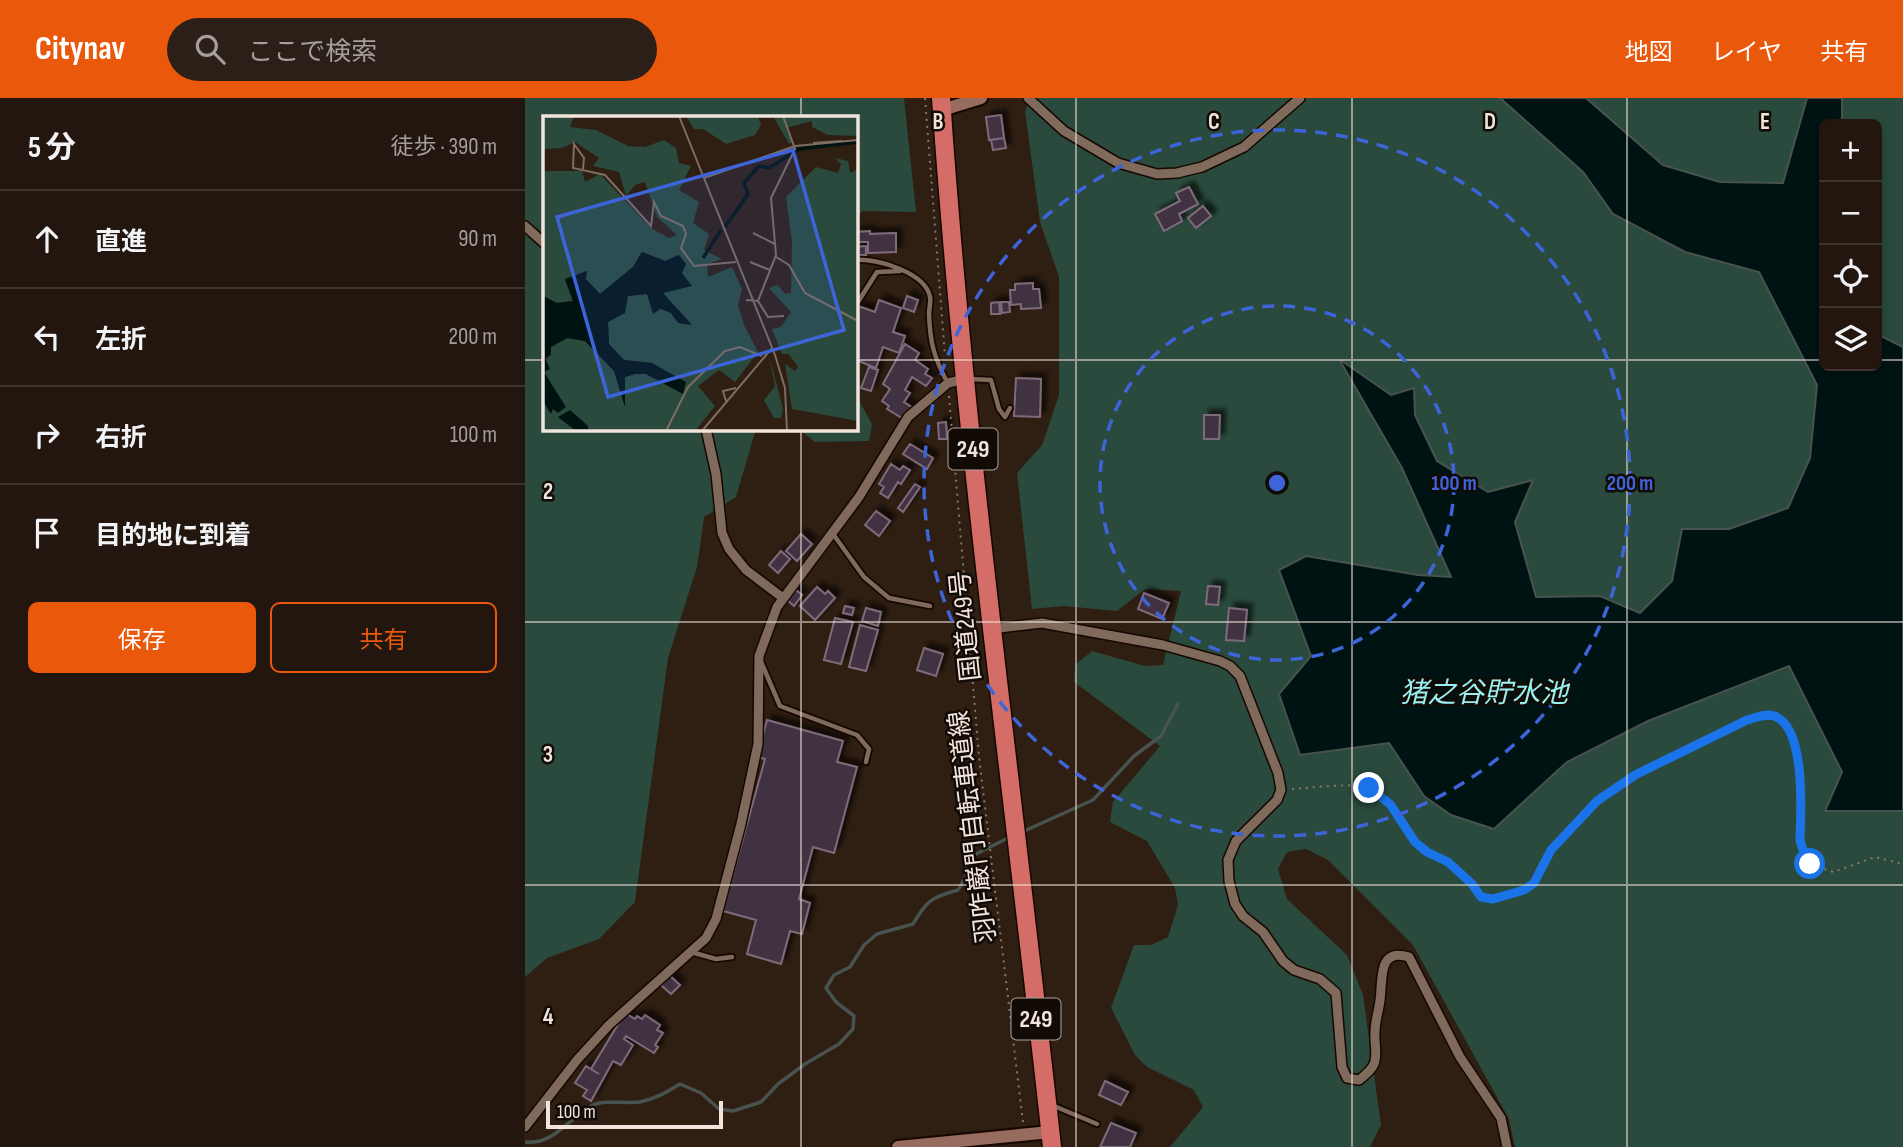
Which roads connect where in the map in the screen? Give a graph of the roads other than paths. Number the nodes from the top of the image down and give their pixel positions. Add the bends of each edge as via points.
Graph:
1 (981, 98) edge
2 (1028, 98) edge
3 (1300, 98) edge
4 (941, 104) edge
5 (525, 226) edge
6 (543, 242) edge
7 (857, 260) edge
8 (901, 271) junction
9 (857, 303) edge
10 (956, 381) junction
11 (1010, 408) dead end
12 (706, 430) edge
13 (833, 534) junction
14 (783, 598) junction
15 (930, 606) dead end
16 (991, 629) junction
17 (759, 656) junction
18 (866, 762) dead end
19 (690, 952) junction
20 (732, 957) dead end
21 (1046, 1103) junction
22 (1097, 1124) dead end
23 (525, 1127) edge
24 (1051, 1140) edge
25 (898, 1147) edge
26 (1507, 1147) edge

1 - 4 street
2 - 3 street via 1064,131 1118,163 1157,174 1202,167 1244,148
4 - 10 highway, 国道249号 / 249
5 - 6 street
7 - 8 lane via 889,263
8 - 9 lane via 877,272
8 - 10 lane via 920,282 930,296 933,356
10 - 11 lane via 991,380 1005,417
10 - 13 street via 908,417
10 - 16 highway, 国道249号 / 249
12 - 14 street via 722,533 729,549 746,570
13 - 14 street
13 - 15 lane via 864,577 890,598
14 - 17 street
16 - 21 highway, 国道249号 / 249
16 - 26 street via 1042,623 1163,645 1220,661 1240,676 1281,790 1277,800 1236,841 1228,860 1235,904 1283,961 1320,979 1336,993 1342,1067 1353,1080 1374,1065 1380,977 1386,961 1401,954 1409,957 1460,1058 1501,1118
17 - 18 lane via 780,706 857,735 869,748
17 - 19 street via 758,744 741,824 716,919 706,938
19 - 20 lane via 716,959
19 - 23 street via 609,1025
21 - 22 lane
21 - 24 highway, 国道249号 / 249
24 - 25 street

